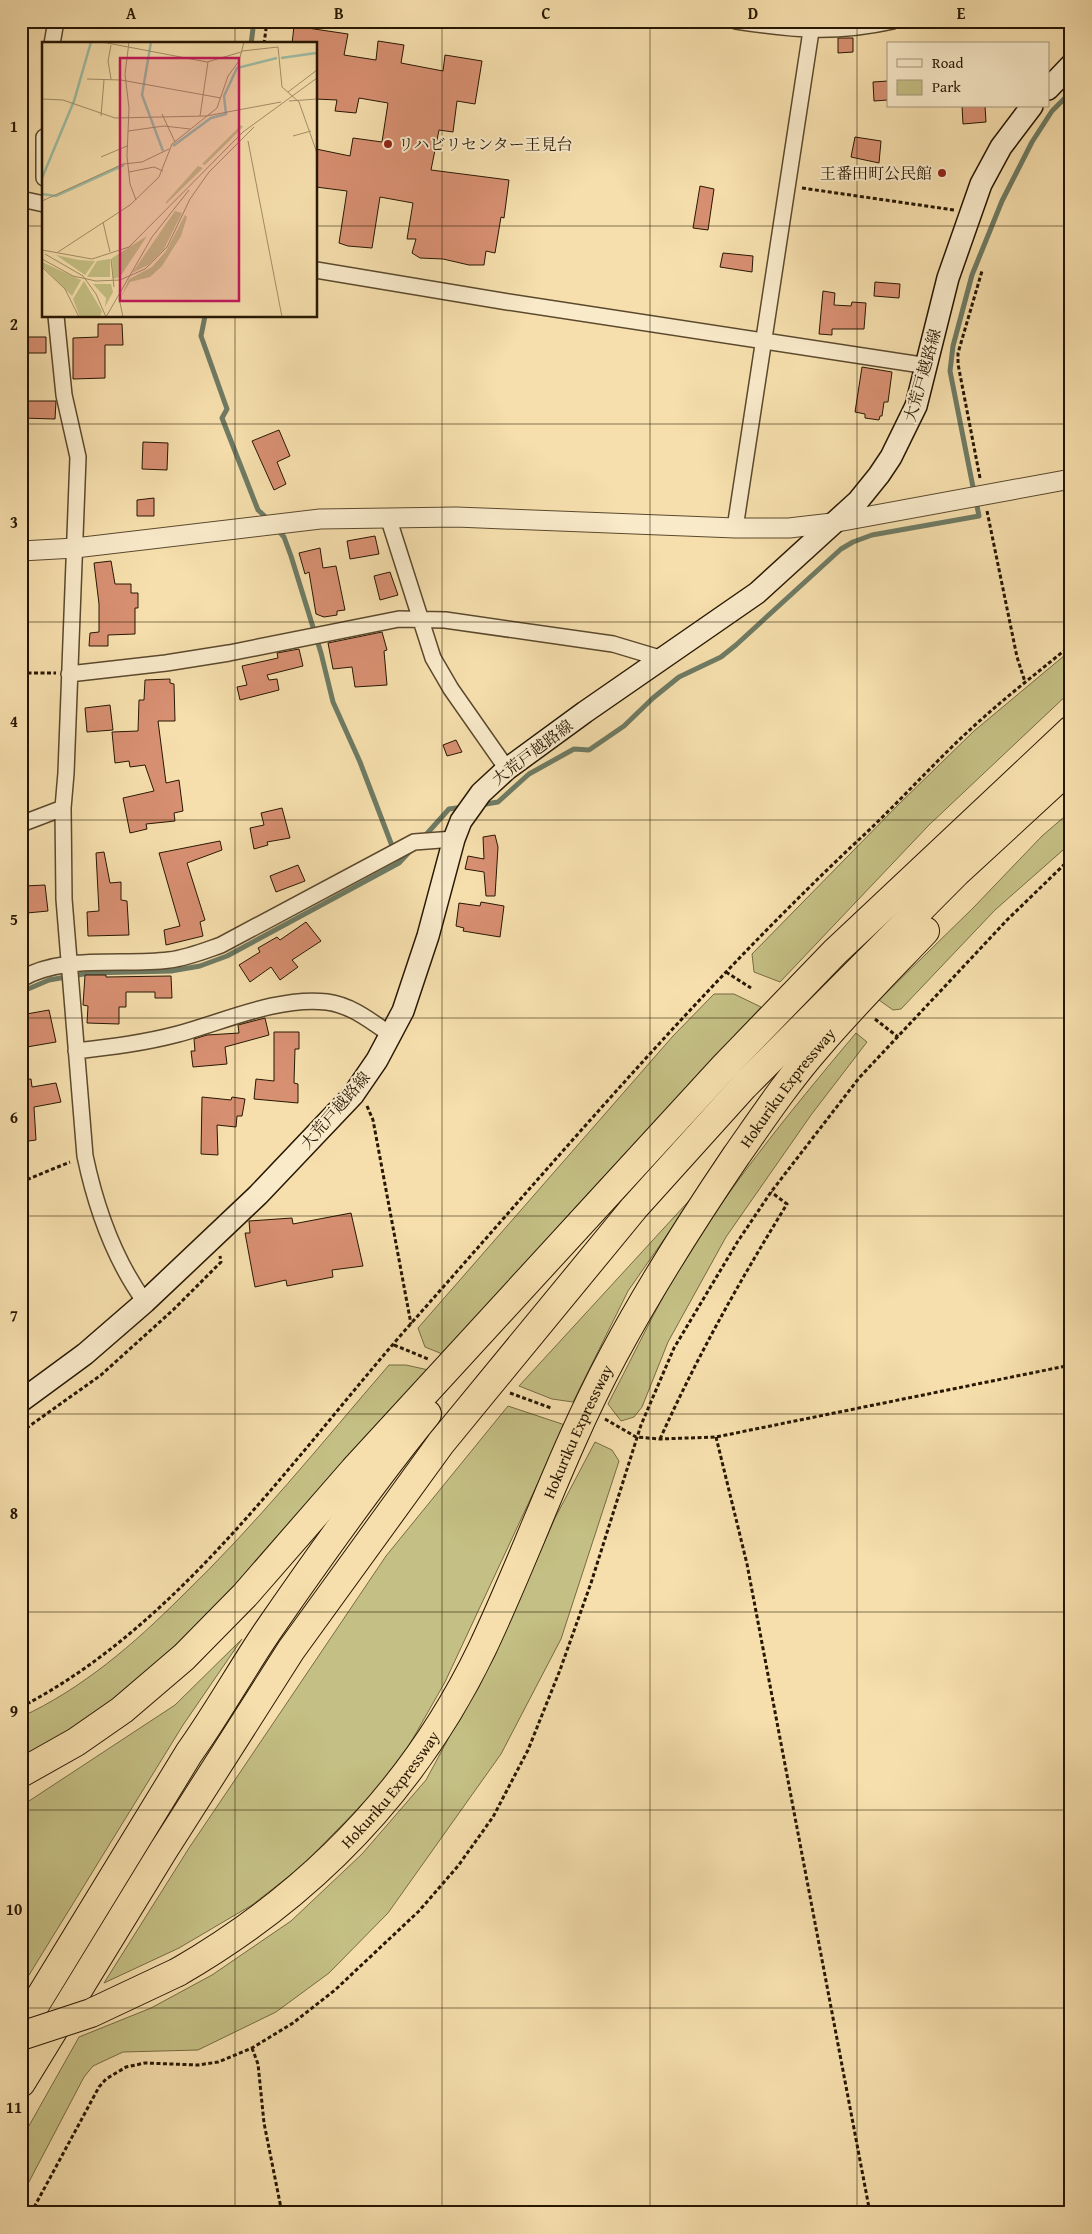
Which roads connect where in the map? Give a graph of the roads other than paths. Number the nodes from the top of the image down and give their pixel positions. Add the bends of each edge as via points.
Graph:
1 (56, 21) edge
2 (736, 21) edge
3 (893, 21) edge
4 (811, 31) junction
5 (52, 42) edge
6 (1071, 65) edge
7 (1050, 87) edge
8 (1030, 108) edge
9 (21, 199) edge
10 (42, 204) edge
11 (318, 270) edge
12 (56, 318) edge
13 (762, 340) junction
14 (928, 366) junction
15 (1071, 479) edge
16 (388, 517) junction
17 (832, 523) junction
18 (735, 528) junction
19 (75, 548) junction
20 (21, 550) edge
21 (420, 621) junction
22 (663, 659) junction
23 (69, 674) junction
24 (1071, 730) edge
25 (1071, 767) edge
26 (507, 769) junction
27 (1071, 783) edge
28 (63, 808) junction
29 (21, 824) edge
30 (454, 840) junction
31 (68, 964) junction
32 (21, 979) edge
33 (391, 1035) junction
34 (76, 1051) junction
35 (623, 1178) junction
36 (145, 1302) junction
37 (21, 1401) edge
38 (21, 1773) edge
39 (21, 2028) edge
40 (21, 2036) edge
41 (21, 2082) edge

1 - 5 street
2 - 4 street
3 - 4 street
4 - 13 street
6 - 7 main road
8 - 14 main road, 大荒戸越路線 via 1010,132 992,162 970,213 948,278
9 - 10 street
11 - 13 street
12 - 19 street via 64,395 78,457
13 - 14 street
13 - 18 street
14 - 17 main road, 大荒戸越路線 via 916,406 891,457 858,501
15 - 17 street
16 - 18 street
16 - 19 street via 320,519
16 - 21 street
17 - 18 street via 789,528
17 - 22 main road, 大荒戸越路線 via 757,593
19 - 20 street
19 - 23 street
21 - 22 street via 445,620 613,644
21 - 23 street via 399,619 166,664
21 - 26 street via 433,658 451,689
22 - 26 main road, 大荒戸越路線
23 - 28 street
24 - 35 highway via 835,952
25 - 41 highway, Hokuriku Expressway via 956,873 744,1086 634,1208 447,1435 291,1650
26 - 30 main road, 大荒戸越路線 via 473,803
27 - 40 highway, Hokuriku Expressway, bridge via 965,889 817,1046 696,1214 646,1295 572,1436 481,1650 457,1695 407,1772 375,1811 313,1876 270,1913 224,1945 178,1972 90,2013
28 - 29 street
28 - 31 street
30 - 31 street via 414,842 221,945 196,954 153,961
30 - 33 main road, 大荒戸越路線 via 428,936
31 - 32 street
31 - 34 street
33 - 34 street via 355,1011 328,1002 310,1001 260,1009 138,1044
33 - 36 main road, 大荒戸越路線 via 353,1095 216,1236
34 - 36 street via 85,1156 92,1187 119,1262
35 - 38 highway via 361,1463 245,1595 184,1657 114,1715 76,1742
35 - 39 highway via 422,1420 266,1633
36 - 37 main road, 大荒戸越路線 via 85,1354

